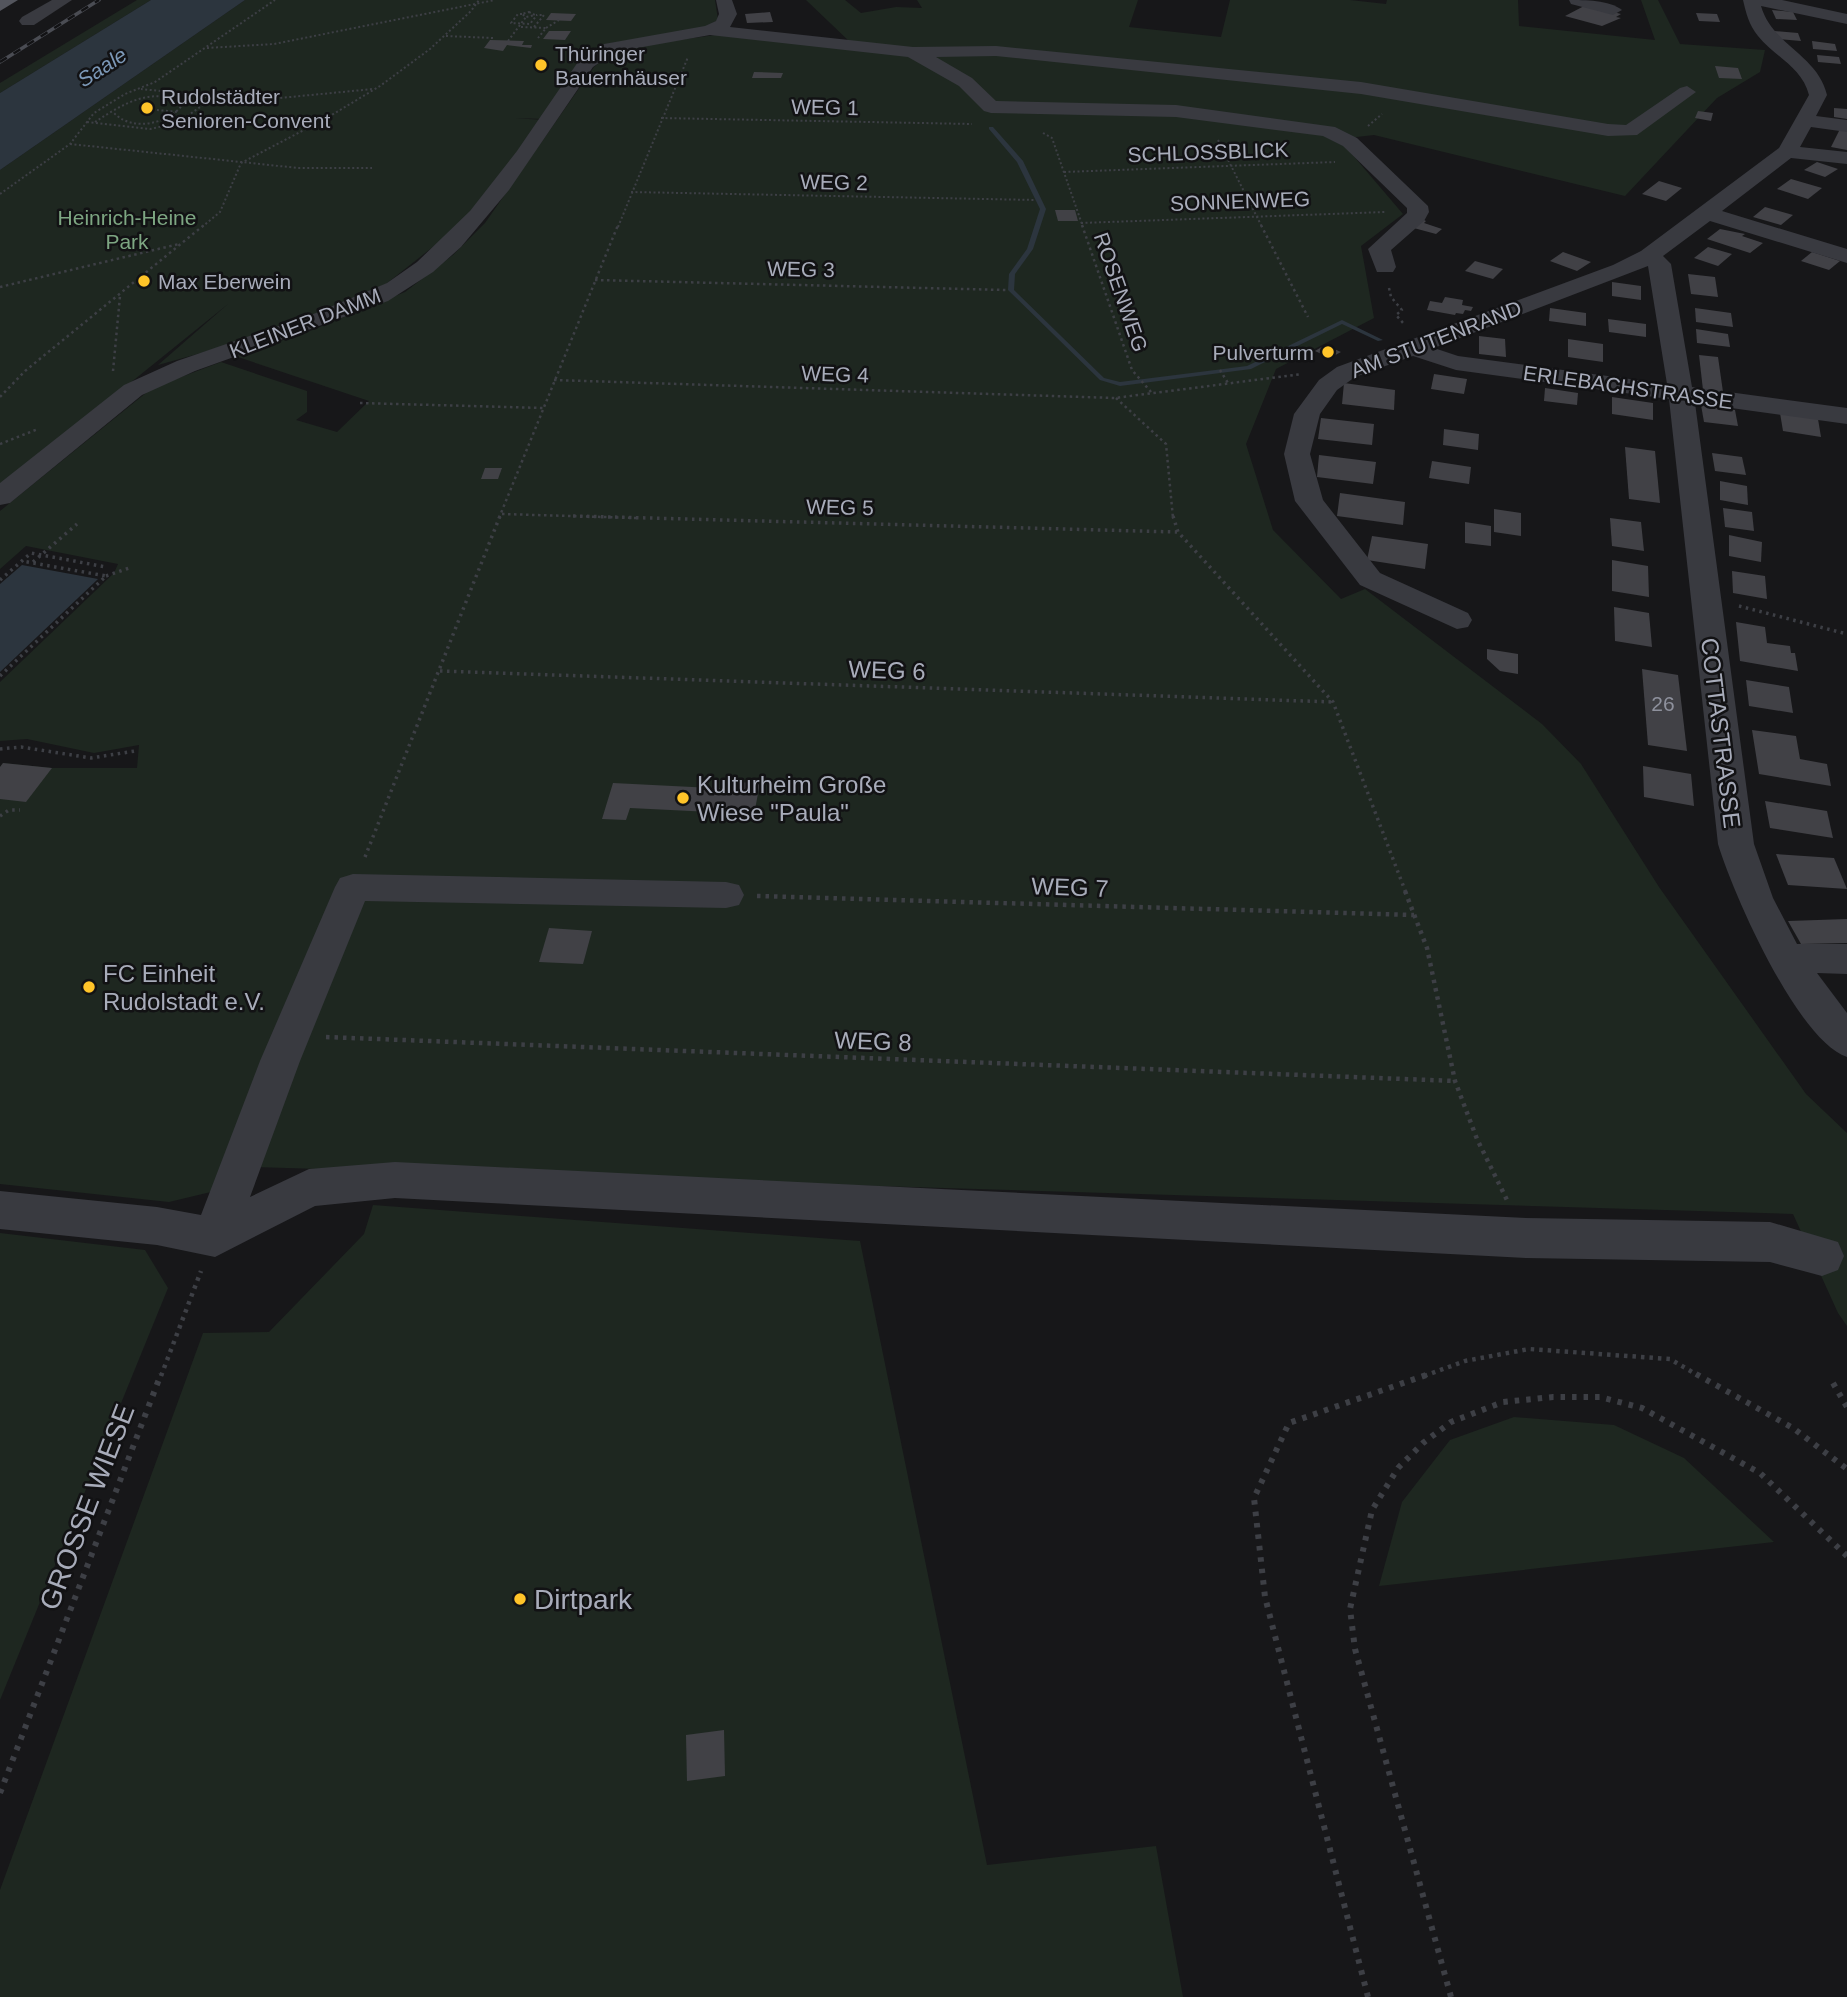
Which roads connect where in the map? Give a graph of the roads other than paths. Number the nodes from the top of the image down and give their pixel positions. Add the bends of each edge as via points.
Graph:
1 (10, 0) edge
2 (64, 0) edge
3 (724, 0) edge
4 (1577, 0) edge
5 (1751, 0) edge
6 (1758, 0) edge
7 (0, 6) edge
8 (1613, 9) dead end
9 (1847, 19) edge
10 (28, 21) dead end
11 (702, 32) junction
12 (912, 52) junction
13 (1687, 92) dead end
14 (1804, 120) junction
15 (1847, 125) edge
16 (1787, 152) junction
17 (1847, 158) edge
18 (1707, 213) junction
19 (1649, 256) junction
20 (1847, 256) edge
21 (1385, 267) road end
22 (1408, 339) junction
23 (1681, 395) junction
24 (1847, 416) edge
25 (0, 497) edge
26 (1457, 620) dead end
27 (726, 895) road end
28 (1787, 958) junction
29 (1847, 959) edge
30 (1847, 1041) edge
31 (0, 1210) edge
32 (215, 1237) junction
33 (1822, 1256) dead end

1 - 7 main road
2 - 10 street
3 - 11 street via 728,14 723,24
4 - 8 street
5 - 14 street, AM STUTENRAND via 1768,40 1813,75 1818,95
6 - 9 street
11 - 12 street, KLEINER DAMM
11 - 25 street, KLEINER DAMM via 610,48 586,63 474,222 441,255 394,289 133,390
12 - 13 street via 996,51 1361,88 1608,130 1630,131
12 - 21 street via 955,73 991,107 1176,111 1328,131 1350,142 1417,206 1416,216 1379,249
14 - 15 street
14 - 16 street, AM STUTENRAND
16 - 17 street
16 - 18 street, AM STUTENRAND
18 - 19 street, AM STUTENRAND
18 - 20 street
19 - 22 street, AM STUTENRAND via 1621,270
19 - 23 street via 1660,264
22 - 23 street, ERLEBACHSTRASSE via 1432,356 1456,363
22 - 26 street, AM STUTENRAND via 1328,385 1307,414 1297,454 1309,501 1370,579
23 - 24 street, ERLEBACHSTRASSE
23 - 28 street, COTTASTRASSE via 1736,844 1746,882
27 - 32 street via 353,887 289,1036
28 - 29 street
28 - 30 street, COTTASTRASSE
31 - 32 street via 157,1226
32 - 33 street via 309,1188 395,1180 1526,1238 1770,1242

